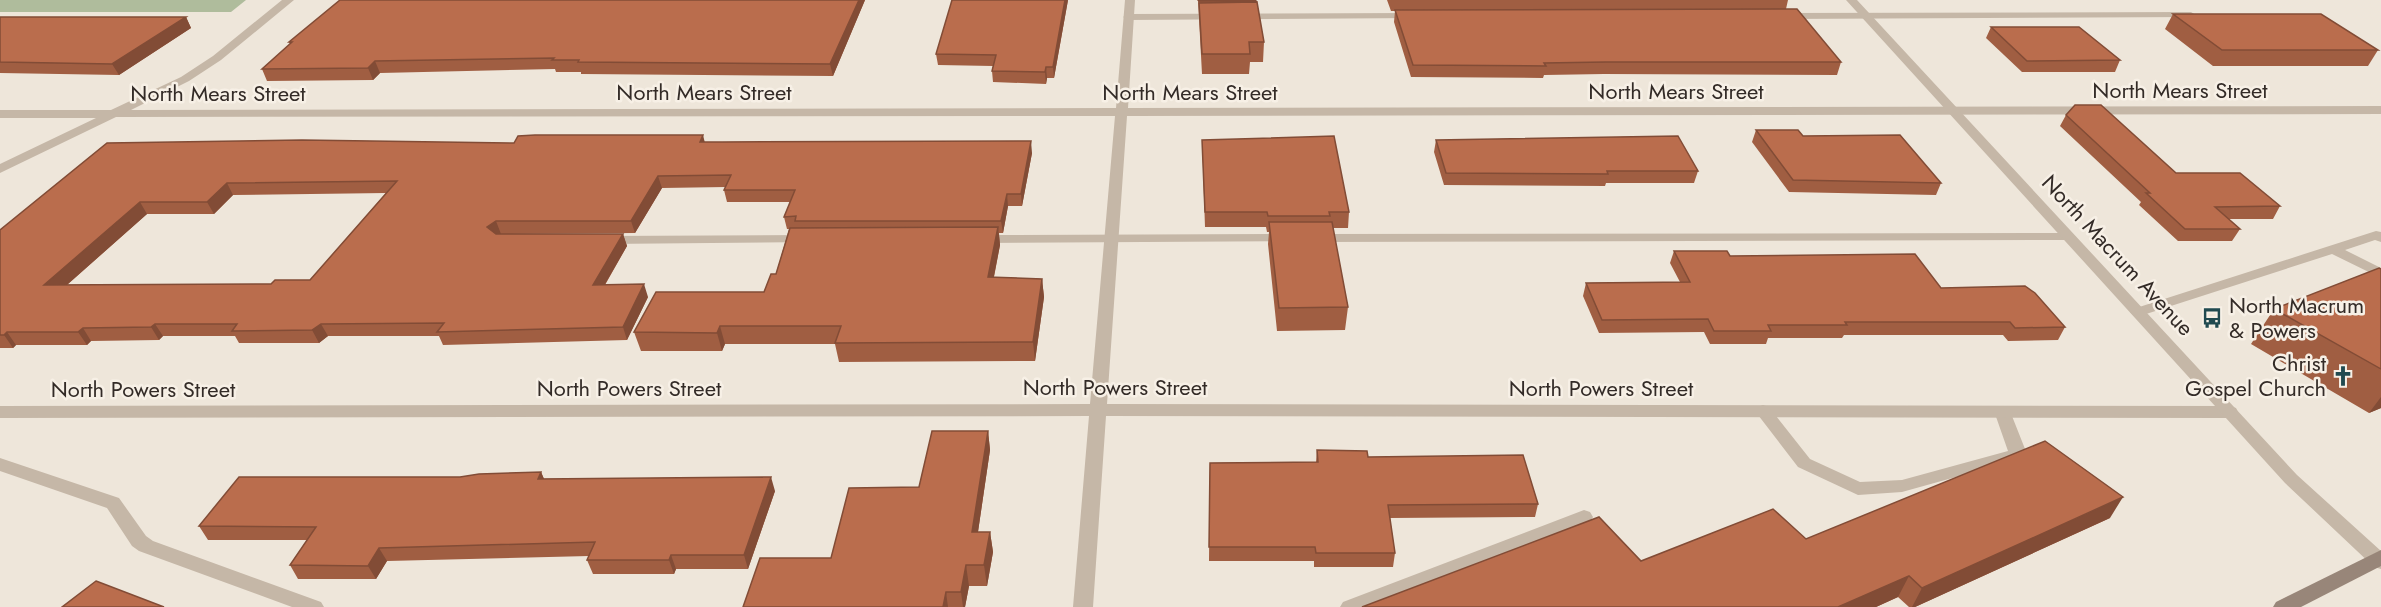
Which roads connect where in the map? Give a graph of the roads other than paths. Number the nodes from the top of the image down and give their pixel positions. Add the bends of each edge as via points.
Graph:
1 (289, 0) edge
2 (1130, 0) edge
3 (1851, 0) edge
4 (1866, 15) junction
5 (2203, 15) edge
6 (1425, 16) edge
7 (1770, 16) edge
8 (1128, 17) junction
9 (2381, 110) edge
10 (1953, 111) junction
11 (1121, 113) junction
12 (0, 114) edge
13 (112, 114) junction
14 (0, 169) edge
15 (2069, 237) junction
16 (2381, 238) edge
17 (824, 239) edge
18 (968, 239) edge
19 (1111, 239) junction
20 (585, 240) edge
21 (2333, 249) junction
22 (2381, 274) edge
23 (2138, 312) junction
24 (1097, 410) junction
25 (1763, 411) junction
26 (2002, 411) junction
27 (0, 412) edge
28 (2230, 412) junction
29 (0, 464) edge
30 (1584, 517) dead end
31 (2380, 559) edge
32 (314, 607) edge
33 (1083, 607) edge
34 (1350, 607) edge
35 (2283, 607) edge

1 - 13 street via 185,79
2 - 8 street
3 - 4 street, North Macrum Avenue
4 - 5 street
4 - 7 street
4 - 10 street, North Macrum Avenue
6 - 8 street
8 - 11 street
9 - 10 street, North Mears Street
10 - 11 street, North Mears Street
10 - 15 street, North Macrum Avenue
11 - 13 street, North Mears Street
11 - 19 street
12 - 13 street, North Mears Street
13 - 14 street
15 - 19 street
15 - 23 street, North Macrum Avenue
16 - 21 street via 2376,235
17 - 20 street
18 - 19 street
19 - 24 street
21 - 22 street
21 - 23 street
23 - 28 street, North Macrum Avenue
24 - 25 street, North Powers Street
24 - 27 street, North Powers Street
24 - 33 street
25 - 26 street, North Powers Street
25 - 26 street via 1804,463 1858,489 1902,486 2018,454
26 - 28 street, North Powers Street
28 - 31 street, North Macrum Avenue via 2291,478
29 - 32 street via 113,503 146,546
30 - 34 street
31 - 35 main road

